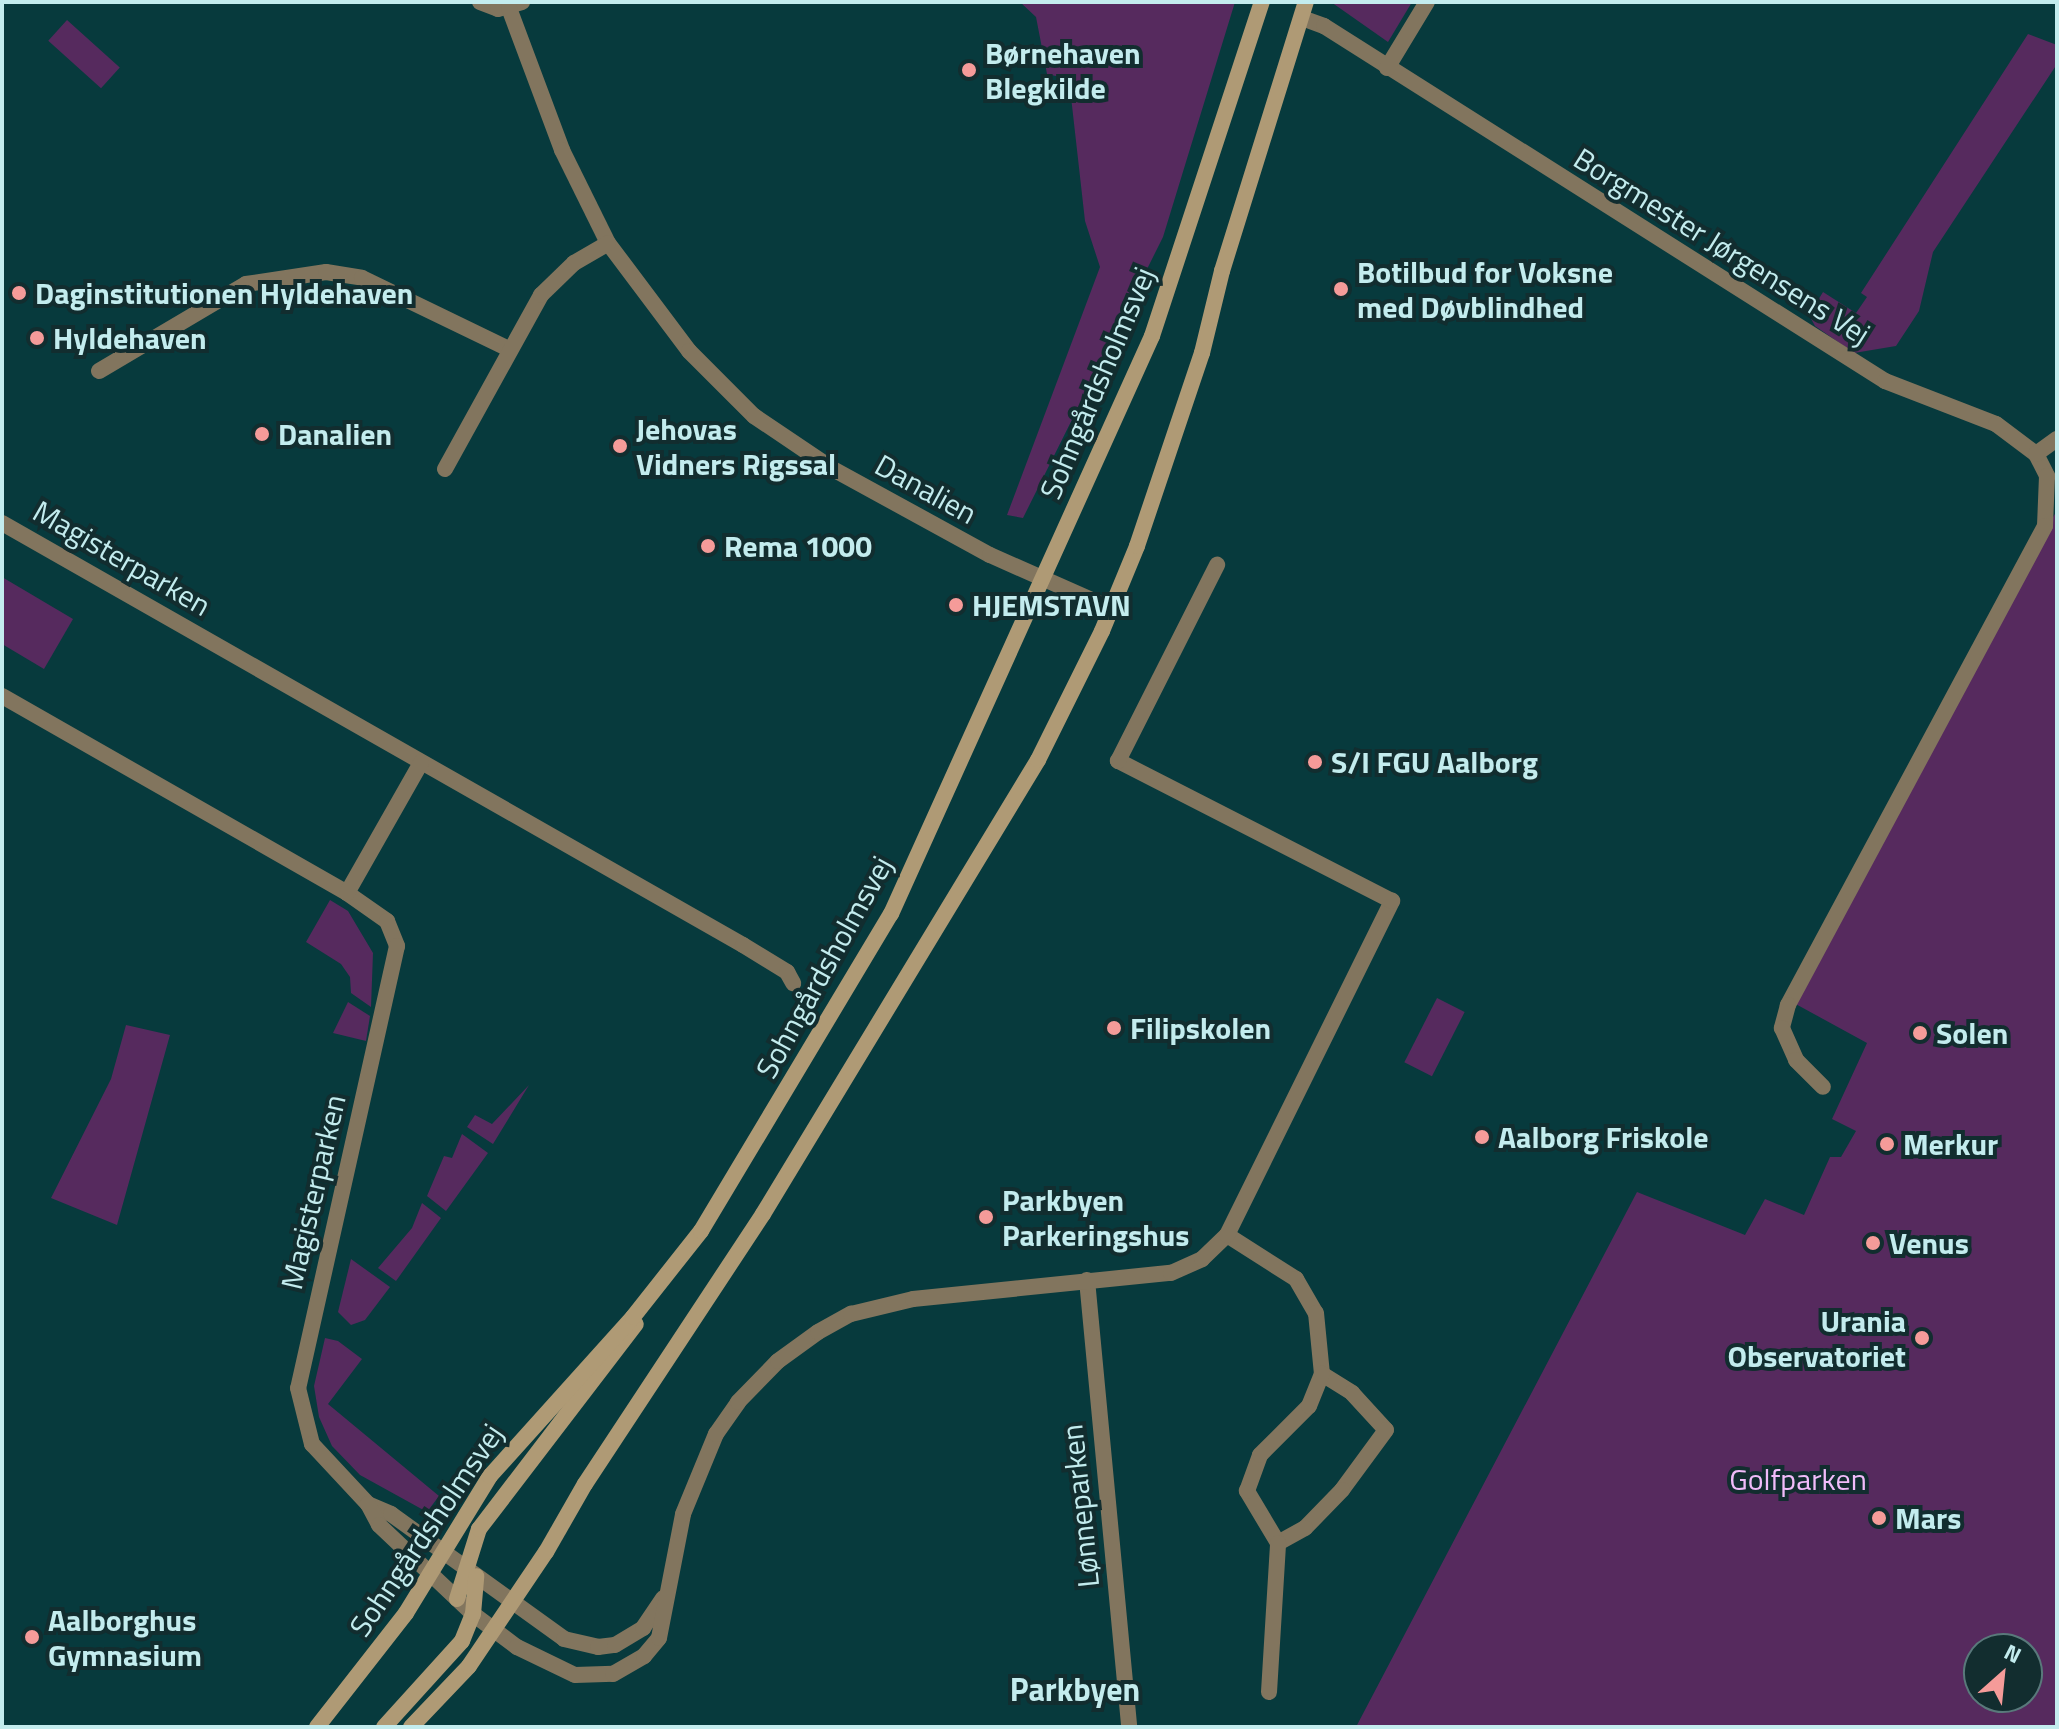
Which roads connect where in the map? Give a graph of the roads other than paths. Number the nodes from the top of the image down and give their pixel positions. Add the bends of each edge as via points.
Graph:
1 (480, 2) edge
2 (1262, 2) edge
3 (1427, 2) edge
4 (515, 5) edge
5 (1304, 10) edge
6 (1387, 68) junction
7 (608, 243) junction
8 (507, 348) junction
9 (99, 371) dead end
10 (2057, 439) edge
11 (2036, 454) junction
12 (445, 469) dead end
13 (2, 523) edge
14 (1217, 565) dead end
15 (1043, 578) junction
16 (1112, 609) junction
17 (2, 696) edge
18 (421, 763) junction
19 (347, 893) junction
20 (793, 983) dead end
21 (1823, 1087) dead end
22 (1227, 1235) junction
23 (670, 1273) junction
24 (1087, 1280) junction
25 (1322, 1374) junction
26 (368, 1504) junction
27 (1278, 1543) junction
28 (442, 1551) junction
29 (470, 1572) junction
30 (429, 1573) junction
31 (666, 1594) junction
32 (457, 1599) junction
33 (512, 1603) junction
34 (473, 1614) junction
35 (493, 1629) junction
36 (1269, 1692) dead end
37 (317, 1727) edge
38 (384, 1727) edge
39 (411, 1727) edge
40 (1129, 1727) edge

1 - 4 street
2 - 15 street, Sohngårdsholmsvej via 1152,336
3 - 6 street
4 - 7 street, Danalien via 562,150
5 - 6 street, Borgmester Jørgensens Vej
5 - 16 street via 1222,271 1202,353
6 - 11 street, Borgmester Jørgensens Vej via 1885,381 1996,424
7 - 8 street via 574,263 541,295
7 - 15 street, Danalien via 667,329 754,416 894,505
8 - 9 street via 362,278 326,272 246,284
8 - 12 street
10 - 11 street
11 - 21 street via 2047,476 2045,526 1788,1005 1782,1028 1796,1060
13 - 18 street, Magisterparken
14 - 22 street via 1118,761 1392,901
15 - 16 street, Danalien
15 - 23 street, Sohngårdsholmsvej via 891,914 752,1151
16 - 33 street via 1004,819 763,1214
17 - 19 street, Magisterparken
18 - 19 street
18 - 20 street, Magisterparken via 754,952 787,972
19 - 26 street, Magisterparken via 387,921 397,946 298,1388 312,1444
22 - 24 street via 1202,1259 1171,1273
22 - 25 street via 1296,1279 1316,1313
23 - 28 street, Sohngårdsholmsvej via 532,1423
23 - 29 street via 607,1367 479,1529
24 - 31 street via 913,1299 851,1314 778,1361 738,1402 697,1471
24 - 40 street, Lønneparken
25 - 27 street via 1309,1406 1260,1455 1247,1491
25 - 27 street via 1352,1393 1386,1430 1342,1490 1305,1528
26 - 28 street, Magisterparken
26 - 30 street, Magisterparken via 379,1525
27 - 36 street
28 - 29 street, Magisterparken
28 - 30 street, Sohngårdsholmsvej
29 - 32 street
29 - 33 street, Magisterparken
29 - 34 street
30 - 32 street, Magisterparken
30 - 37 street, Sohngårdsholmsvej via 387,1641
31 - 33 street via 631,1638 598,1647 564,1639
31 - 35 street via 664,1623 652,1647 628,1667 600,1678 557,1670
32 - 34 street, Magisterparken
33 - 35 street
34 - 35 street, Magisterparken
34 - 38 street via 462,1641
35 - 39 street via 452,1687

